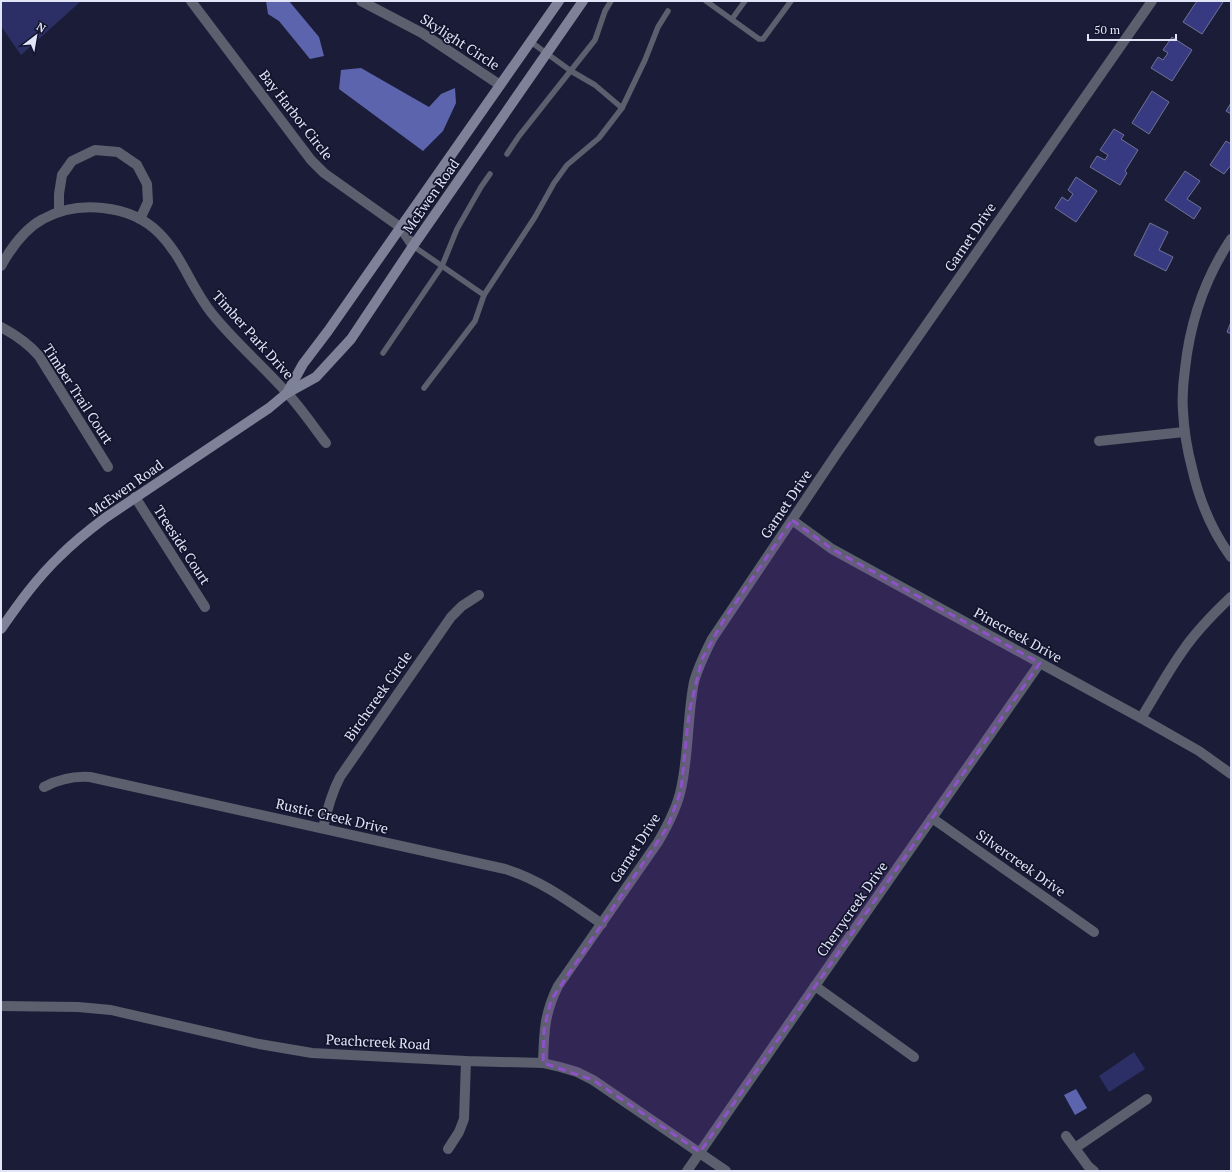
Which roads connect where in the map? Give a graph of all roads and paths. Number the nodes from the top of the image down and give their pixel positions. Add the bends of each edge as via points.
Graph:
1 (191, 1) edge
2 (361, 1) edge
3 (559, 1) edge
4 (583, 1) edge
5 (611, 1) edge
6 (706, 1) edge
7 (745, 1) edge
8 (791, 1) edge
9 (1152, 1) edge
10 (668, 11) dead end
11 (732, 19) junction
12 (531, 42) junction
13 (547, 54) junction
14 (571, 71) junction
15 (500, 85) junction
16 (622, 108) junction
17 (507, 154) dead end
18 (490, 174) dead end
19 (59, 212) junction
20 (140, 219) junction
21 (400, 227) junction
22 (1231, 239) edge
23 (413, 246) junction
24 (1, 266) edge
25 (442, 266) junction
26 (484, 295) junction
27 (1, 327) edge
28 (383, 353) dead end
29 (424, 388) dead end
30 (287, 392) junction
31 (1184, 432) junction
32 (1099, 440) dead end
33 (326, 443) dead end
34 (108, 467) dead end
35 (135, 497) junction
36 (792, 520) junction
37 (1231, 557) edge
38 (479, 595) dead end
39 (1231, 597) edge
40 (205, 607) dead end
41 (1, 629) edge
42 (1040, 664) junction
43 (1142, 718) junction
44 (1231, 774) edge
45 (44, 787) dead end
46 (932, 818) junction
47 (324, 828) junction
48 (602, 924) junction
49 (1094, 932) dead end
50 (815, 986) junction
51 (1, 1006) edge
52 (914, 1056) dead end
53 (466, 1061) junction
54 (543, 1063) junction
55 (1147, 1099) dead end
56 (1066, 1136) dead end
57 (1075, 1148) junction
58 (448, 1149) dead end
59 (700, 1152) junction
60 (687, 1171) edge
61 (726, 1171) edge
62 (1094, 1171) edge

1 - 21 street, Bay Harbor Circle via 311,160 324,173
2 - 15 street, Skylight Circle via 422,33
3 - 12 street, McEwen Road
4 - 13 street, McEwen Road
5 - 14 lane via 595,40
6 - 11 lane
7 - 11 lane
8 - 11 lane via 763,39 759,39
9 - 36 street, Garnet Drive
10 - 16 lane via 658,27
12 - 13 lane
12 - 15 street, McEwen Road
13 - 14 lane
13 - 23 street, McEwen Road
14 - 16 lane via 595,85
14 - 17 lane
15 - 21 street, McEwen Road
16 - 26 lane via 599,138 567,165
18 - 25 lane via 457,230
19 - 20 street, Timber Park Drive via 104,208
19 - 20 street via 62,175 72,162 95,150 118,152 137,165 148,184 148,202
19 - 24 street, Timber Park Drive via 31,227 8,253
20 - 30 street, Timber Park Drive via 158,232 172,247 192,285 214,317
21 - 23 street, Bay Harbor Circle
21 - 30 street, McEwen Road via 303,364
22 - 31 street via 1205,286 1192,325 1182,390
23 - 25 lane
23 - 30 street, McEwen Road via 347,344 316,377
25 - 26 lane
25 - 28 lane
26 - 29 lane via 475,321
27 - 34 street, Timber Trail Court via 21,339 39,356
30 - 33 street, Timber Park Drive
30 - 35 street, McEwen Road via 269,408
31 - 32 street
31 - 37 street via 1195,482 1204,508
35 - 40 street, Treeside Court
35 - 41 street, McEwen Road via 93,527 59,557 33,585
36 - 42 street, Pinecreek Drive via 839,553
36 - 48 street, Garnet Drive via 723,620 702,660 689,712 684,771 676,808 658,842
38 - 47 street, Birchcreek Circle via 451,616 340,777 332,791
39 - 43 street via 1181,652
42 - 43 street, Pinecreek Drive
42 - 46 street, Cherrycreek Drive
43 - 44 street, Pinecreek Drive via 1199,751
45 - 47 street, Rustic Creek Drive via 64,778 90,777
46 - 49 street, Silvercreek Drive
46 - 50 street, Cherrycreek Drive
47 - 48 street, Rustic Creek Drive via 515,872 550,888
48 - 54 street, Garnet Drive via 551,1000 544,1029
50 - 52 street
50 - 59 street, Cherrycreek Drive
51 - 53 street, Peachcreek Road via 111,1010 259,1044 312,1053
53 - 54 street, Peachcreek Road
53 - 58 street via 464,1119
54 - 59 street, Peachcreek Road via 577,1072 593,1080
55 - 57 street
56 - 57 street
57 - 62 street
59 - 60 street, Cherrycreek Drive
59 - 61 street, Peachcreek Road

